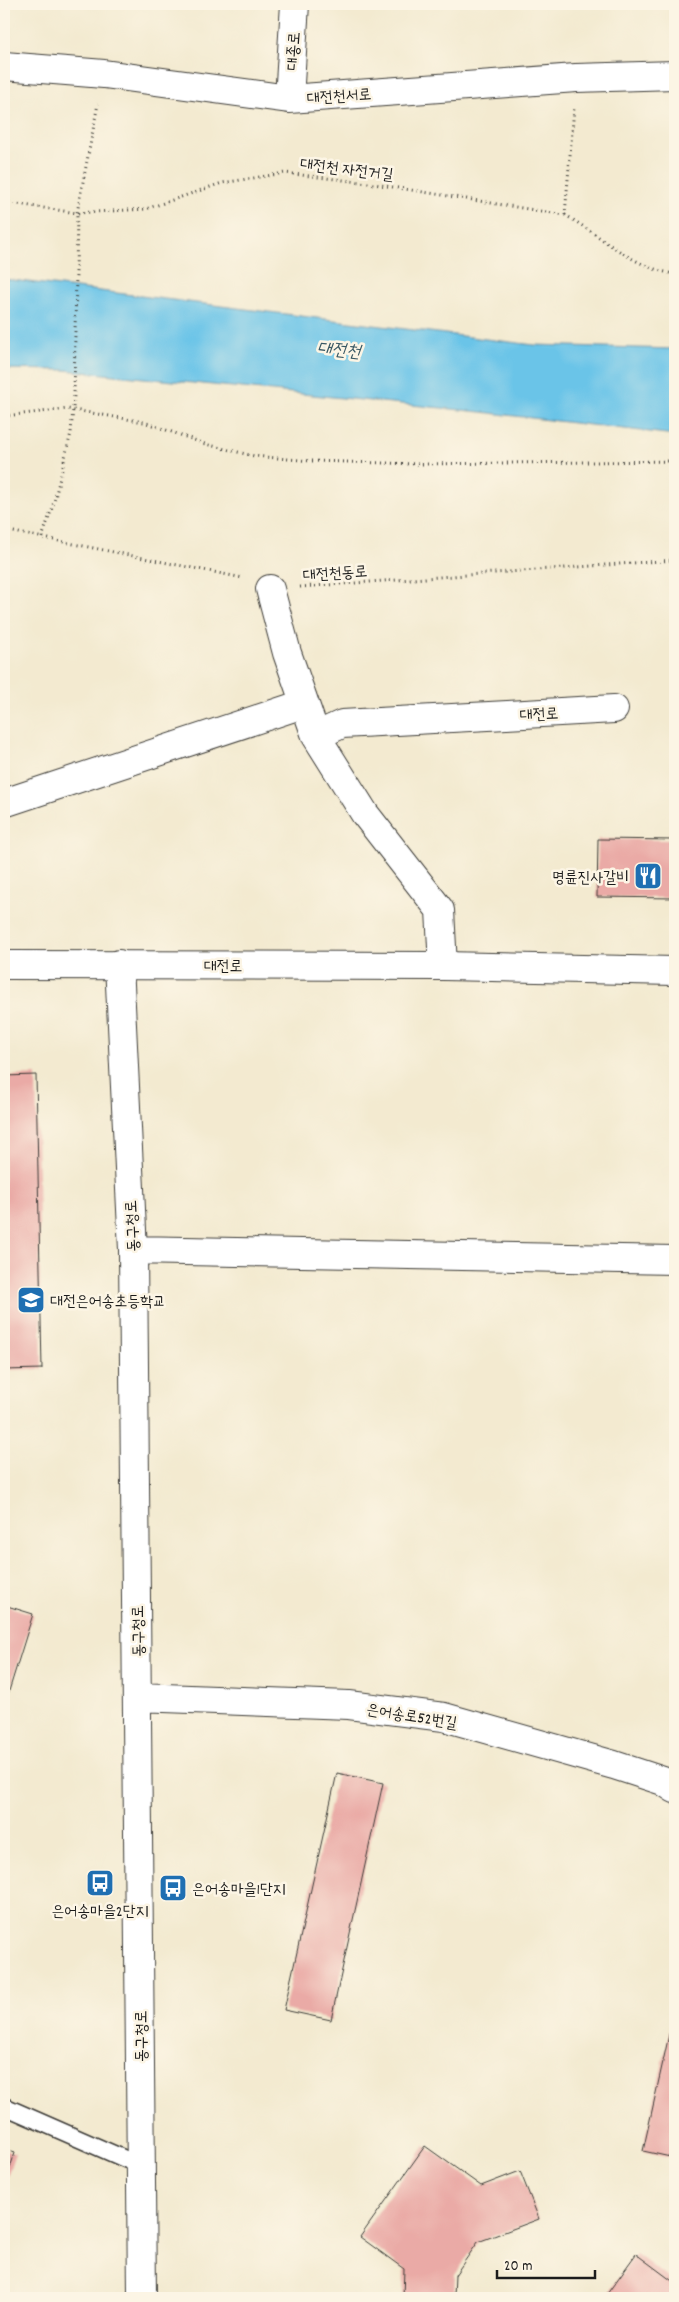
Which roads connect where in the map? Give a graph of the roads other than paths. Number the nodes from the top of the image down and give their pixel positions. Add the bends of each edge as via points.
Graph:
1 (295, 4) edge
2 (4, 66) edge
3 (675, 74) edge
4 (289, 99) junction
5 (270, 589) road end
6 (303, 704) junction
7 (614, 709) dead end
8 (316, 736) junction
9 (4, 803) edge
10 (118, 964) junction
11 (4, 965) edge
12 (442, 966) junction
13 (675, 971) edge
14 (133, 1250) junction
15 (675, 1260) edge
16 (138, 1698) junction
17 (675, 1789) edge
18 (4, 2106) edge
19 (140, 2166) junction
20 (142, 2298) edge

1 - 4 street, 대종로
2 - 4 street, 대전천서로 via 104,74
3 - 4 street, 대전천서로
5 - 6 street
6 - 8 street
6 - 9 street
7 - 8 street, 대전로 via 342,724
8 - 12 street via 365,814 440,910
10 - 11 street, 대전로
10 - 12 street, 대전로
10 - 14 street, 동구청로
12 - 13 street, 대전로
14 - 15 street
14 - 16 street, 동구청로
16 - 17 street, 은어송로52번길 via 349,1705 444,1717 614,1765 664,1781
16 - 19 street, 동구청로
18 - 19 lane
19 - 20 street, 동구청로

